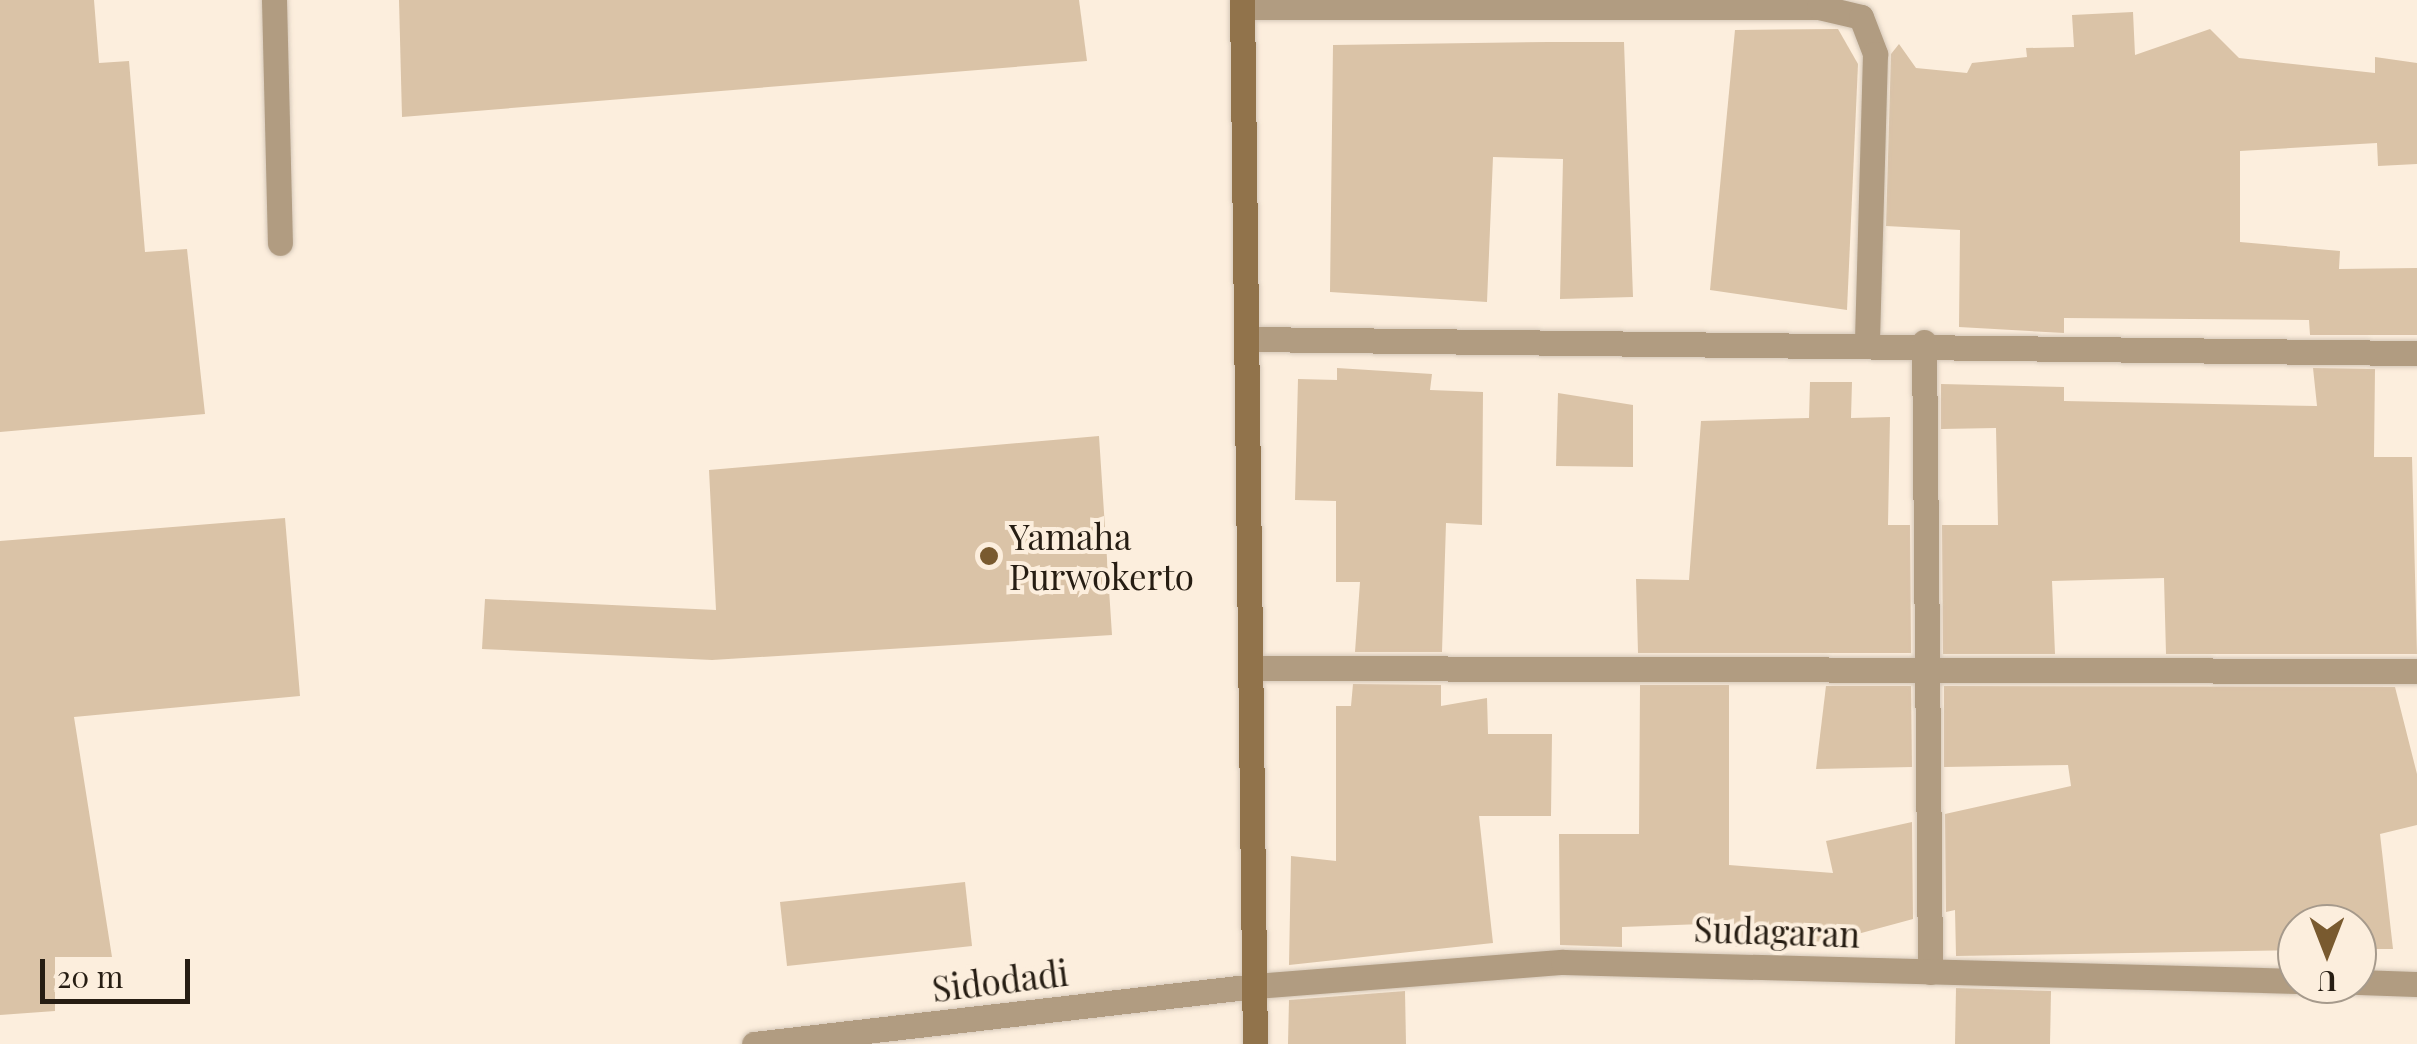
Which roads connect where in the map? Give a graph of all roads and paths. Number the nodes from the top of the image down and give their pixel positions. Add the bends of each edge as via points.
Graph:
1 (274, 0) edge
2 (1242, 4) edge
3 (280, 243) dead end
4 (1248, 339) junction
5 (1924, 342) junction
6 (1867, 344) junction
7 (2417, 353) edge
8 (1929, 667) junction
9 (1252, 668) junction
10 (2417, 671) edge
11 (1930, 972) junction
12 (2277, 981) edge
13 (2377, 983) edge
14 (2417, 984) edge
15 (1255, 986) junction
16 (754, 1044) edge
17 (1256, 1044) edge

1 - 3 street
2 - 4 street
2 - 6 street via 1819,7 1860,17 1876,54
4 - 6 street
4 - 9 street
5 - 6 street
5 - 7 street
5 - 8 street
8 - 9 street
8 - 10 street
8 - 11 street
9 - 15 street
11 - 12 street, Sudagaran
11 - 15 street, Sudagaran via 1563,962
13 - 14 street
15 - 16 street, Sidodadi
15 - 17 street

